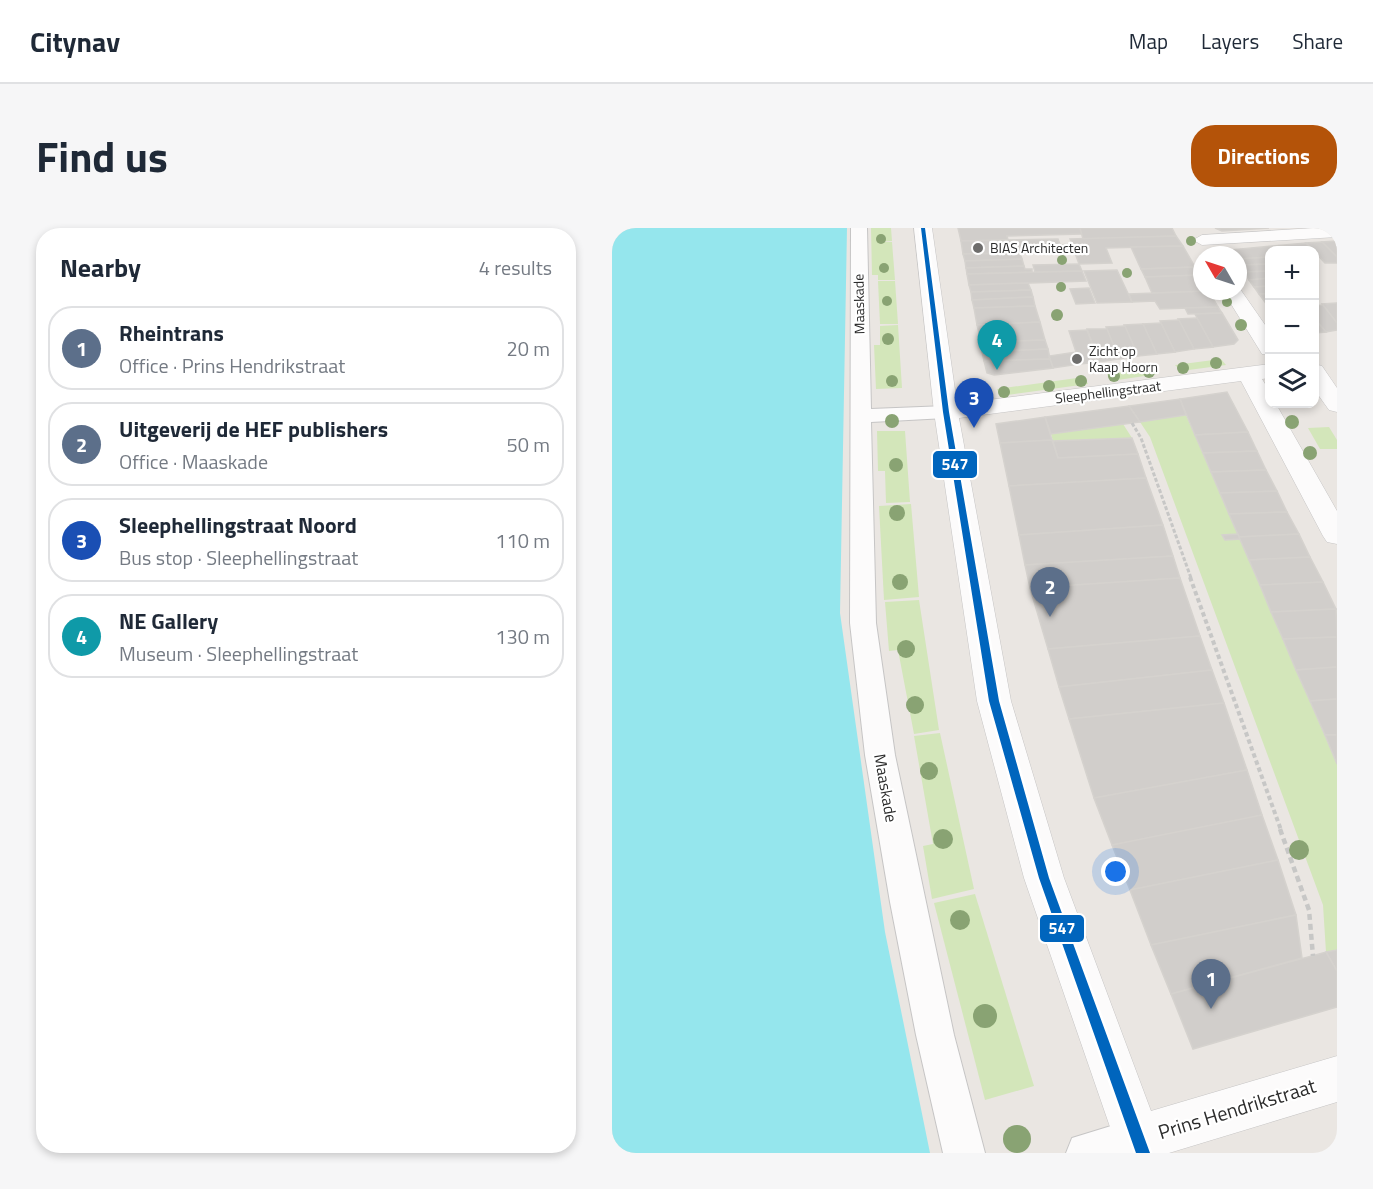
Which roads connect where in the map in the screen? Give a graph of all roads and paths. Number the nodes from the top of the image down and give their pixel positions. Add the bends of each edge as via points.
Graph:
1 (859, 228) edge
2 (923, 228) edge
3 (1337, 232) edge
4 (1202, 241) edge
5 (1239, 300) edge
6 (1265, 343) edge
7 (1320, 366) edge
8 (1259, 372) edge
9 (1337, 405) edge
10 (946, 412) junction
11 (861, 416) junction
12 (1132, 423) dead end
13 (1337, 536) edge
14 (1313, 956) dead end
15 (1337, 1079) edge
16 (1140, 1146) edge
17 (964, 1153) edge
18 (1087, 1153) edge

1 - 11 street, Maaskade
2 - 10 street
3 - 4 street
5 - 6 street
7 - 9 street
8 - 10 street, Sleephellingstraat
8 - 13 street
10 - 11 street
10 - 16 street via 983,649 1002,732 1044,878
11 - 17 street, Maaskade via 862,601 880,755 932,1024
12 - 14 path via 1141,438 1309,910
15 - 16 street, Prins Hendrikstraat
16 - 18 street

